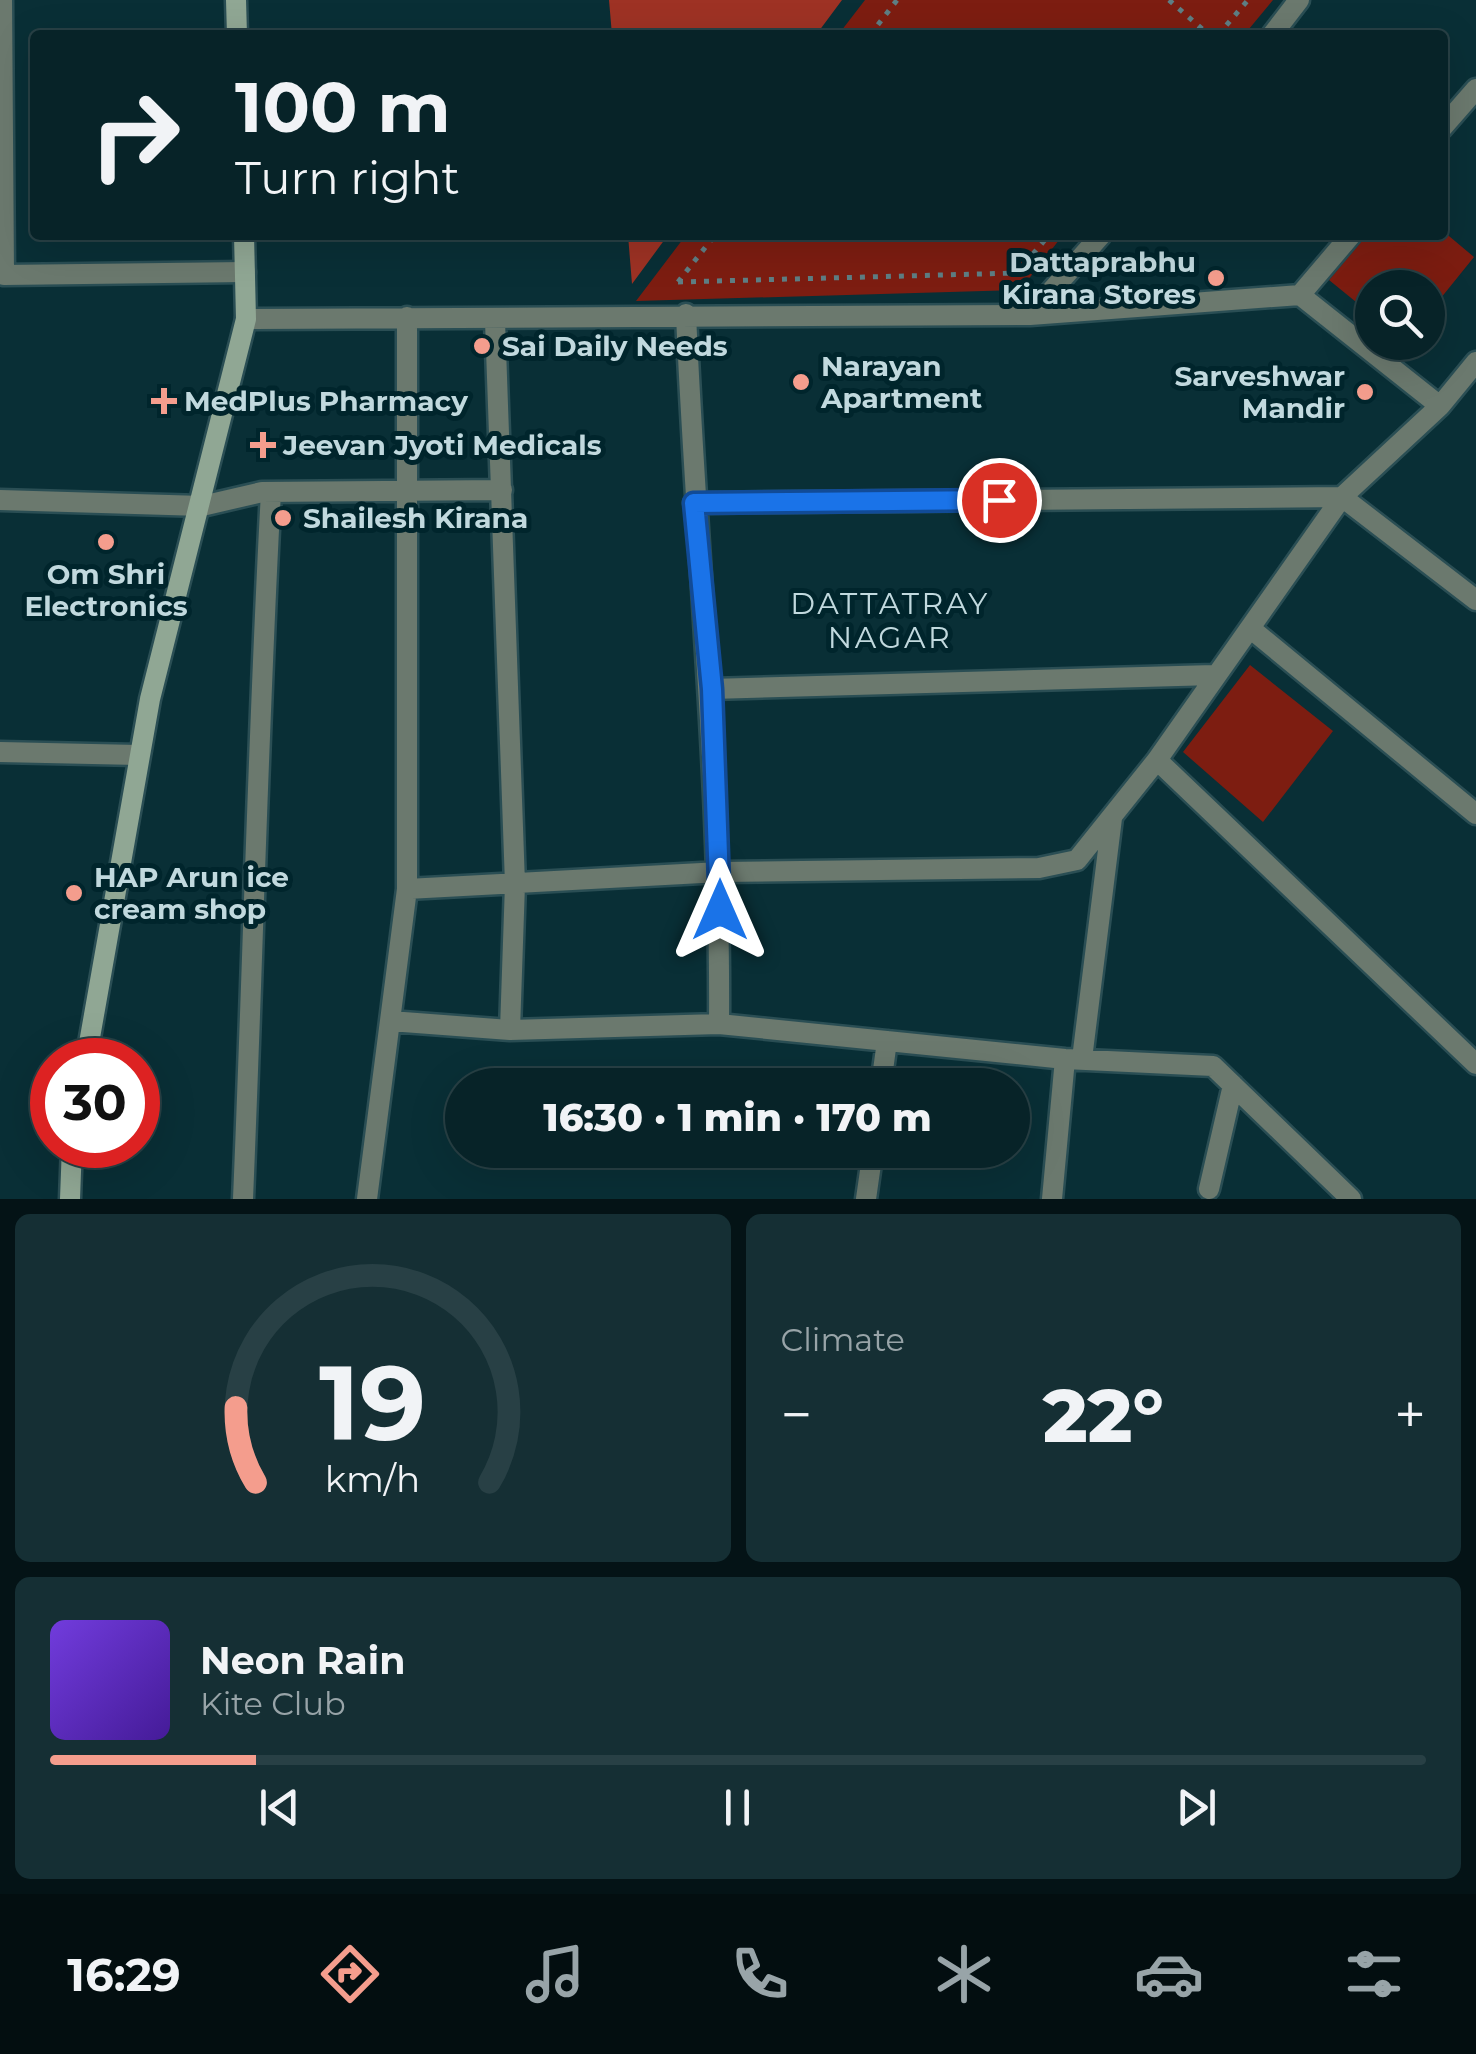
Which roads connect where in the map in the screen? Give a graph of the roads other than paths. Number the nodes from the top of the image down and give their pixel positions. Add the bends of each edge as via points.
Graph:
1 (2, 0) edge
2 (236, 0) edge
3 (1298, 0) edge
4 (237, 30) edge
5 (1276, 30) edge
6 (1476, 88) edge
7 (2, 108) edge
8 (1448, 121) edge
9 (244, 240) edge
10 (1096, 240) edge
11 (1347, 240) edge
12 (245, 272) junction
13 (2, 275) edge
14 (1300, 294) junction
15 (686, 314) junction
16 (1030, 314) junction
17 (406, 318) junction
18 (246, 320) junction
19 (495, 321) junction
20 (1476, 362) edge
21 (1440, 406) junction
22 (406, 489) junction
23 (502, 490) junction
24 (271, 492) junction
25 (1342, 498) junction
26 (0, 500) edge
27 (694, 503) junction
28 (202, 506) junction
29 (1476, 600) edge
30 (1250, 628) junction
31 (1214, 675) junction
32 (712, 689) junction
33 (0, 752) edge
34 (138, 754) junction
35 (1157, 760) junction
36 (1476, 814) edge
37 (1112, 816) junction
38 (720, 872) junction
39 (515, 884) junction
40 (407, 890) junction
41 (390, 1020) junction
42 (719, 1024) junction
43 (510, 1030) junction
44 (90, 1038) edge
45 (888, 1041) junction
46 (1074, 1059) junction
47 (1476, 1064) edge
48 (884, 1068) edge
49 (1233, 1086) junction
50 (71, 1168) edge
51 (870, 1168) edge
52 (1209, 1188) dead end
53 (70, 1199) edge
54 (243, 1199) edge
55 (367, 1199) edge
56 (866, 1199) edge
57 (1052, 1199) edge
58 (1351, 1199) edge

1 - 7 street
2 - 4 main road
3 - 5 street
6 - 8 street
7 - 13 street
9 - 12 main road
10 - 16 street
11 - 14 street
12 - 13 street
12 - 18 main road
14 - 16 street
14 - 21 street
15 - 16 street
15 - 19 street
15 - 27 street
17 - 18 street
17 - 19 street
17 - 22 street
18 - 28 main road
19 - 23 street
20 - 21 street
21 - 25 street
22 - 23 street
22 - 24 street
22 - 40 street
23 - 39 street
24 - 28 street
24 - 54 street
25 - 27 street
25 - 29 street
25 - 30 street
26 - 28 street
27 - 32 street
28 - 34 main road
30 - 31 street
30 - 36 street
31 - 32 street
31 - 35 street
32 - 38 street
33 - 34 street
34 - 44 main road
35 - 37 street
35 - 47 street
37 - 38 street via 1077,860 1039,868
37 - 46 street
38 - 39 street
38 - 42 street
39 - 40 street
39 - 43 street
40 - 41 street
41 - 43 street
41 - 55 street
42 - 43 street
42 - 45 street
45 - 46 street
45 - 48 street
46 - 49 street via 1213,1066
46 - 57 street
49 - 52 street
49 - 58 street
50 - 53 main road
51 - 56 street

